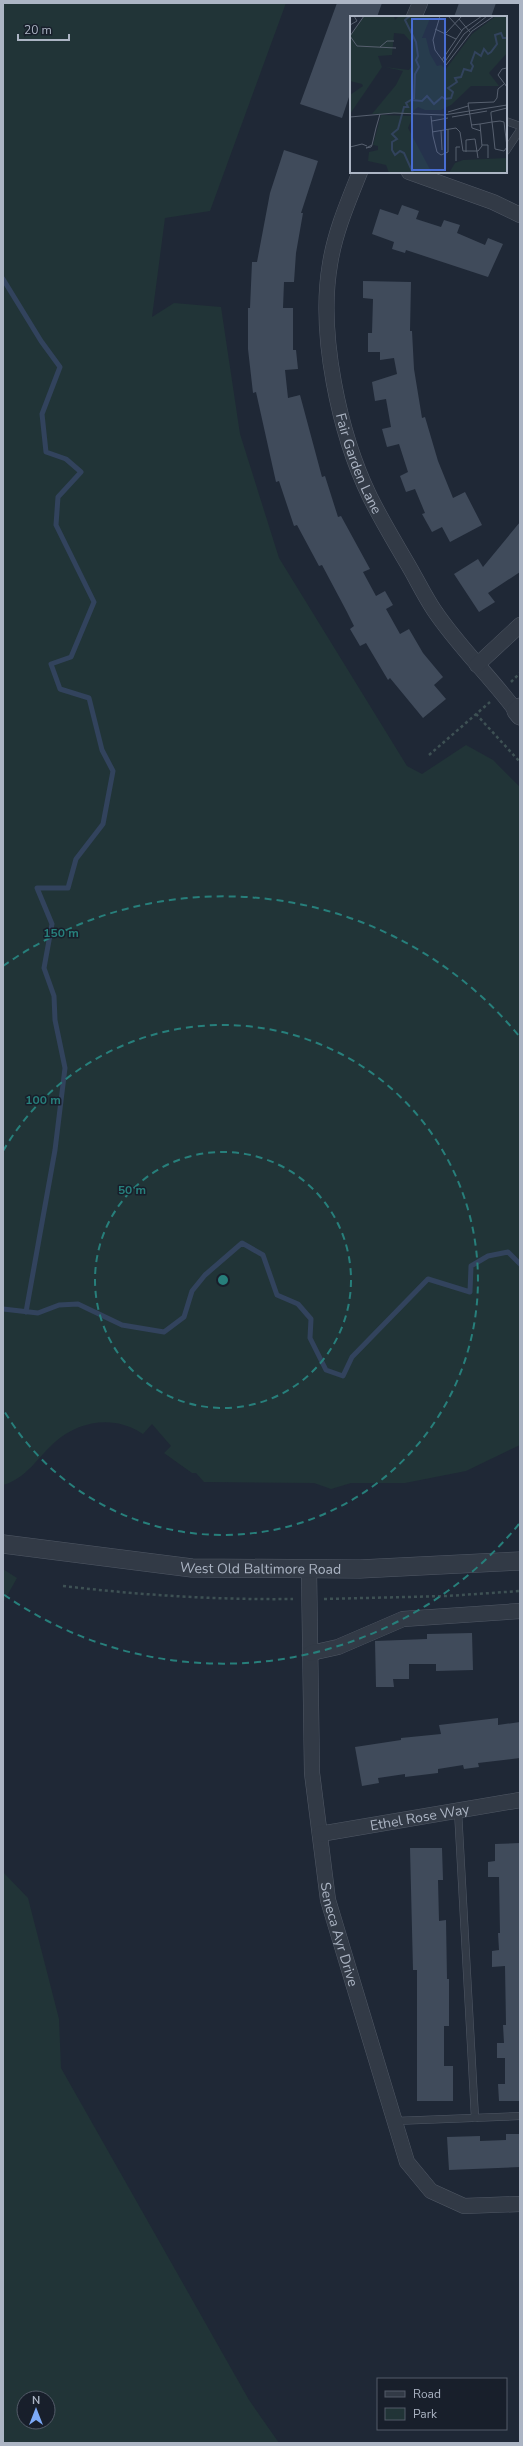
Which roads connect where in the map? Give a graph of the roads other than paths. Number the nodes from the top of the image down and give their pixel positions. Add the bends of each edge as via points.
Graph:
1 (420, 3) edge
2 (414, 16) edge
3 (507, 121) edge
4 (520, 126) edge
5 (520, 130) edge
6 (507, 150) edge
7 (360, 173) edge
8 (411, 173) edge
9 (520, 215) edge
10 (520, 625) edge
11 (477, 665) junction
12 (519, 711) edge
13 (3, 1544) edge
14 (520, 1561) edge
15 (309, 1570) junction
16 (520, 1611) edge
17 (311, 1653) junction
18 (520, 1800) edge
19 (458, 1811) junction
20 (320, 1834) junction
21 (520, 2116) edge
22 (475, 2118) junction
23 (395, 2121) junction
24 (520, 2204) edge

1 - 2 street
3 - 4 lane
5 - 6 lane
7 - 11 street, Fair Garden Lane via 337,232 330,264 327,297 329,341 345,427 370,496 433,609
8 - 9 street via 493,202
10 - 11 street
11 - 12 street, Fair Garden Lane
13 - 15 street, West Old Baltimore Road via 192,1568
14 - 15 street, West Old Baltimore Road
15 - 17 street, Seneca Ayr Drive
16 - 17 street via 403,1619 338,1647
17 - 20 street, Seneca Ayr Drive via 312,1772
18 - 19 street, Ethel Rose Way
19 - 20 street, Ethel Rose Way
19 - 22 lane
20 - 23 street, Seneca Ayr Drive via 328,1900
21 - 22 lane
22 - 23 lane
23 - 24 street, Seneca Ayr Drive via 407,2162 431,2191 464,2206

